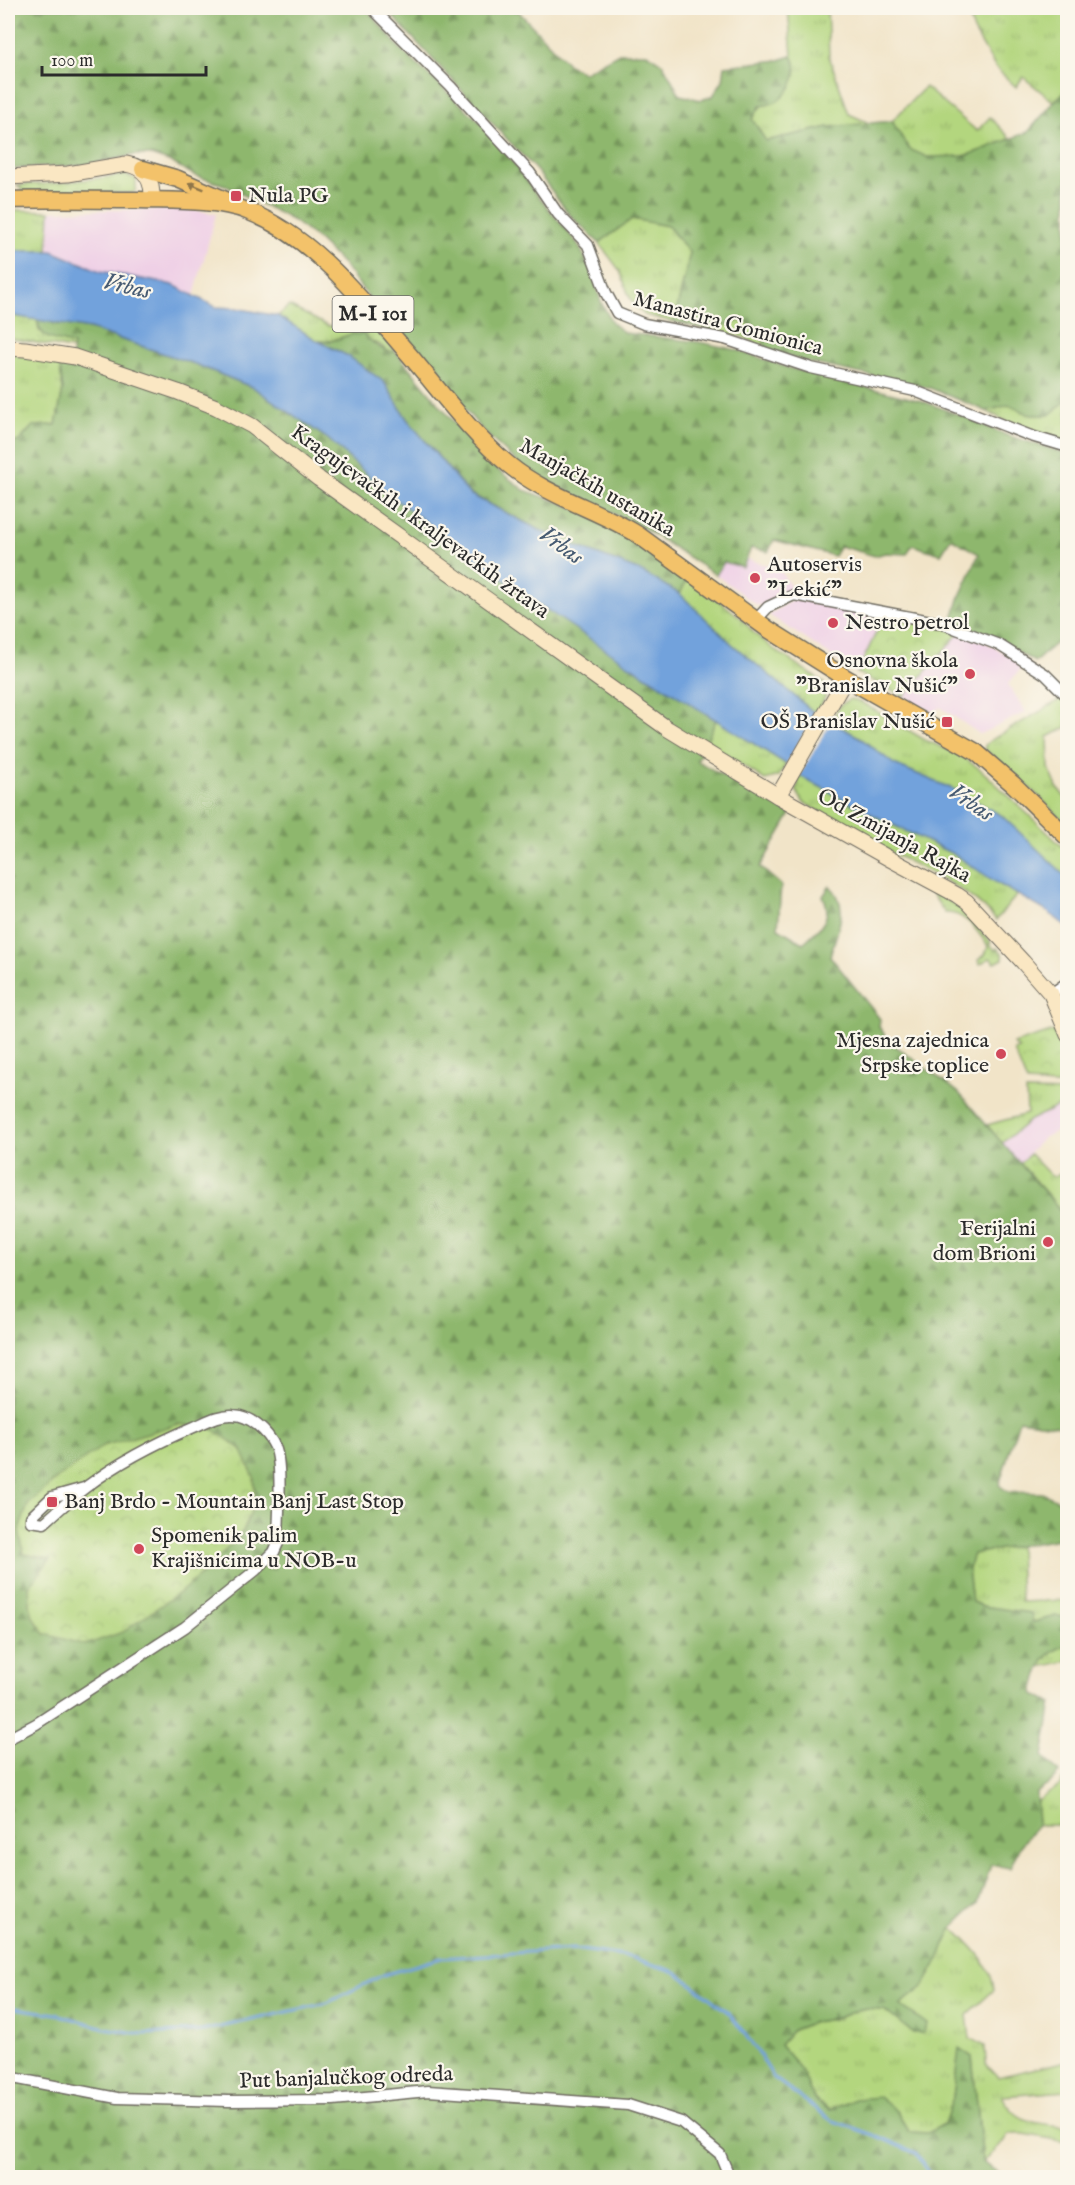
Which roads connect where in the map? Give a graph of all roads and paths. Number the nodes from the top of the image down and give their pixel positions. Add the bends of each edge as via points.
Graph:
1 (374, 8) edge
2 (143, 169) junction
3 (8, 177) edge
4 (8, 200) edge
5 (153, 200) junction
6 (247, 211) junction
7 (8, 348) edge
8 (1068, 447) edge
9 (756, 620) junction
10 (846, 678) junction
11 (1068, 697) edge
12 (778, 796) junction
13 (1068, 838) edge
14 (1068, 982) edge
15 (1051, 994) junction
16 (1068, 1035) edge
17 (84, 1488) junction
18 (8, 1739) edge
19 (8, 2077) edge
20 (730, 2178) edge

1 - 8 street, Manastira Gomionica via 530,173 558,214 588,245 616,313 645,324 726,339 811,368 915,391
2 - 3 street via 126,164 68,174
2 - 5 street via 152,186
6 -> 2 main road via 188,183
4 - 5 main road, M-I 101
5 - 6 main road, Manjačkih ustanika / M-I 101 via 218,204
6 - 9 main road, Manjačkih ustanika / M-I 101 via 295,237 331,267 477,434 510,466 530,480 618,522
7 - 12 street, Kragujevačkih i kraljevačkih žrtava via 75,357 178,392 252,426 319,479 668,729
9 - 10 main road, Manjačkih ustanika / M-I 101
9 - 11 street via 768,607 794,595 941,622 999,645 1045,674
10 - 12 street
10 - 13 main road, Manjačkih ustanika / M-I 101 via 976,752
12 - 15 street, Od Zmijanja Rajka via 967,902
14 - 15 street
15 - 16 street, Od Zmijanja Rajka
17 - 17 street via 52,1497 31,1521 44,1523
17 - 18 street via 179,1433 214,1418 242,1416 264,1431 275,1447 280,1475 278,1542 274,1552 256,1570 185,1628
19 - 20 street, Put banjalučkog odreda via 117,2098 333,2100 428,2091 628,2104 681,2122 720,2154

